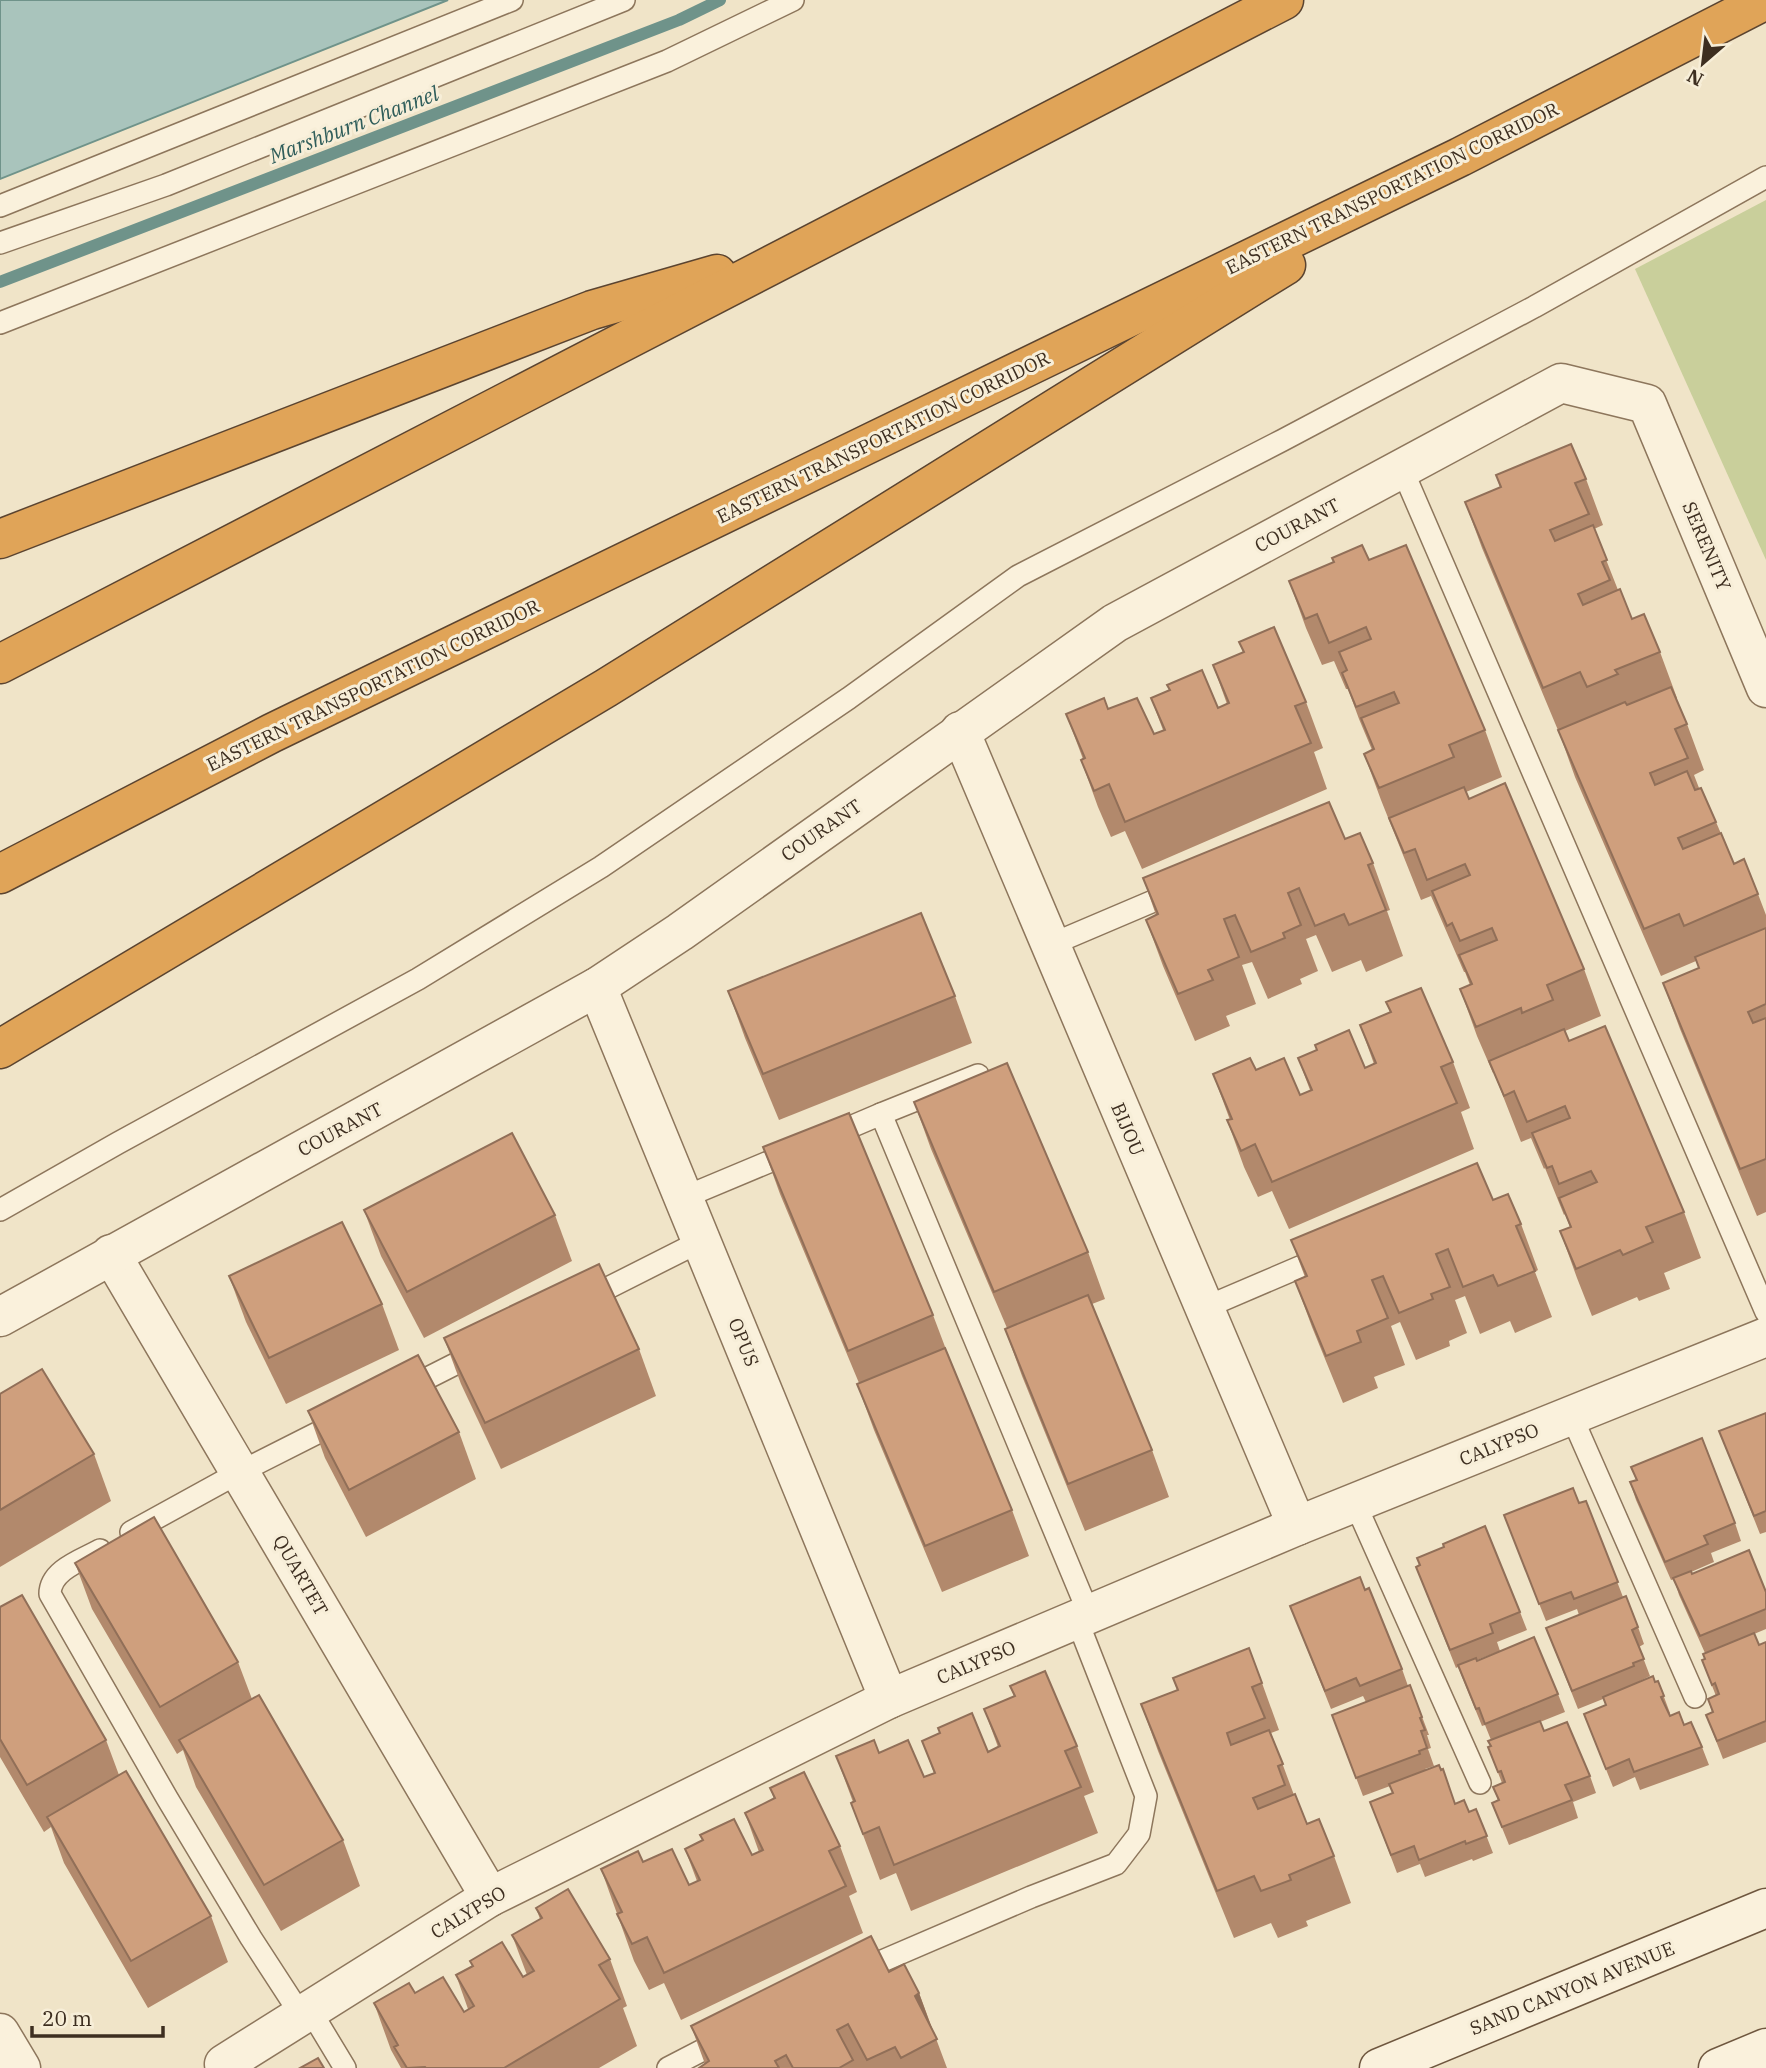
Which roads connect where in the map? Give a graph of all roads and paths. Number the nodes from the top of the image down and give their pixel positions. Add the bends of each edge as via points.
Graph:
1 (512, 0) edge
2 (624, 0) edge
3 (793, 0) edge
4 (1284, 0) edge
5 (1766, 0) edge
6 (1461, 157) junction
7 (1766, 177) edge
8 (0, 206) edge
9 (0, 243) edge
10 (793, 253) junction
11 (0, 323) edge
12 (1647, 404) joint
13 (1402, 469) junction
14 (0, 539) edge
15 (0, 664) edge
16 (1766, 688) edge
17 (960, 732) junction
18 (0, 874) edge
19 (1199, 882) edge
20 (1050, 945) junction
21 (597, 987) junction
22 (0, 1049) edge
23 (978, 1075) edge
24 (881, 1114) junction
25 (685, 1198) junction
26 (0, 1210) edge
27 (703, 1240) junction
28 (1345, 1247) edge
29 (111, 1254) junction
30 (1205, 1308) junction
31 (565, 1309) edge
32 (1766, 1312) edge
33 (0, 1317) edge
34 (1766, 1336) edge
35 (502, 1340) edge
36 (390, 1397) edge
37 (365, 1409) edge
38 (1570, 1415) junction
39 (240, 1472) junction
40 (1355, 1503) junction
41 (1297, 1526) junction
42 (1083, 1617) junction
43 (1695, 1697) dead end
44 (889, 1699) junction
45 (1480, 1783) dead end
46 (490, 1897) junction
47 (1766, 1908) edge
48 (845, 1977) edge
49 (305, 2013) junction
50 (0, 2033) edge
51 (736, 2033) edge
52 (1766, 2048) edge
53 (224, 2064) dead end
54 (21, 2068) edge
55 (345, 2068) edge
56 (668, 2068) edge
57 (1379, 2068) edge
58 (1718, 2068) edge

1 - 8 lane
2 - 9 lane via 166,185
3 - 11 lane via 667,61
4 - 10 highway
5 - 6 highway, EASTERN TRANSPORTATION CORRIDOR
6 - 18 highway, EASTERN TRANSPORTATION CORRIDOR via 284,727
6 - 22 highway via 606,688
7 - 26 lane via 1522,313 1018,576 601,867 418,979
10 - 14 highway via 592,310
10 - 15 highway
12 - 13 street, COURANT via 1562,383
12 - 16 street, SERENITY
13 - 17 street, COURANT via 1115,623
13 - 32 lane
17 - 20 street, BIJOU
17 - 21 street, COURANT
19 - 20 lane
20 - 30 street, BIJOU
21 - 25 street, OPUS
21 - 29 street, COURANT
23 - 24 lane
24 - 25 lane
24 - 42 lane
25 - 27 street, OPUS
27 - 31 lane
27 - 44 street, OPUS
28 - 30 lane
29 - 33 street, COURANT
29 - 39 street, QUARTET
30 - 41 street, BIJOU
34 - 38 street, CALYPSO
35 - 36 lane
37 - 39 lane
38 - 40 street, CALYPSO
38 - 43 lane
39 - 46 street, QUARTET
39 - 49 lane via 57,1574 50,1594 251,1938
40 - 41 street, CALYPSO
40 - 45 lane
41 - 42 street, CALYPSO
42 - 44 street, CALYPSO
42 - 48 lane via 1146,1796 1139,1834 1116,1864
44 - 46 street, CALYPSO
46 - 49 street, CALYPSO
47 - 57 street, SAND CANYON AVENUE
49 - 53 street, CALYPSO
49 - 55 lane
50 - 54 street
51 - 56 lane
52 - 58 street

